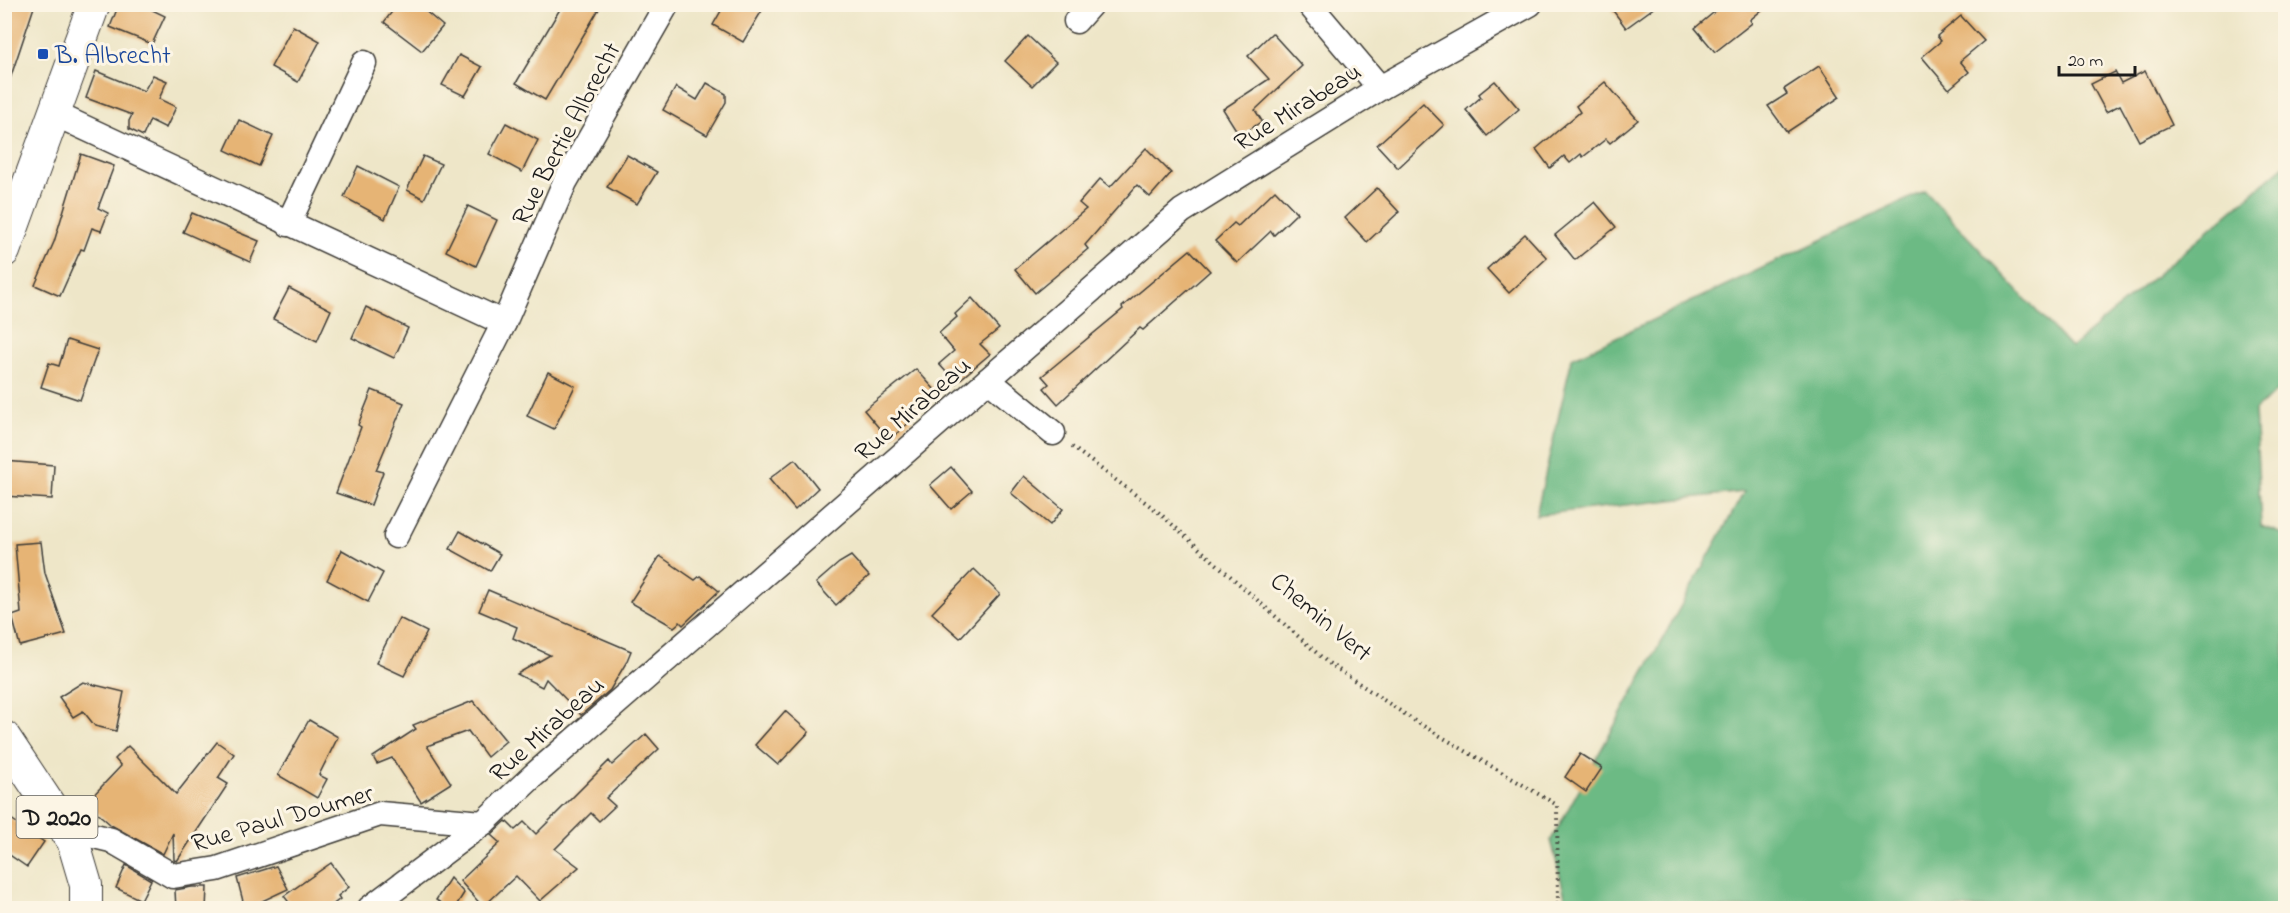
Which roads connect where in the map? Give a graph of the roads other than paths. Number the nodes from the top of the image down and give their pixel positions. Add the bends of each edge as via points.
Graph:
1 (94, 4) edge
2 (667, 4) edge
3 (1309, 4) edge
4 (1530, 4) edge
5 (364, 63) dead end
6 (1380, 88) junction
7 (55, 114) junction
8 (288, 224) junction
9 (4, 251) edge
10 (504, 323) junction
11 (988, 380) junction
12 (1053, 433) road end
13 (396, 536) dead end
14 (4, 737) edge
15 (483, 824) junction
16 (73, 841) junction
17 (85, 908) edge
18 (370, 909) edge

1 - 7 main road
2 - 10 street, Rue Bertie Albrecht via 565,182
3 - 6 street
4 - 6 street, Rue Mirabeau
5 - 8 street
6 - 11 street, Rue Mirabeau via 1182,211
7 - 8 street
7 - 9 main road
8 - 10 street
10 - 13 street, Rue Bertie Albrecht
11 - 12 street
11 - 15 street, Rue Mirabeau via 534,775
14 - 16 main road, D 2020
15 - 16 street, Rue Paul Doumer via 380,814 217,869 173,876 111,840 86,834
15 - 18 street, Rue Mirabeau
16 - 17 main road, D 2020 via 86,885

